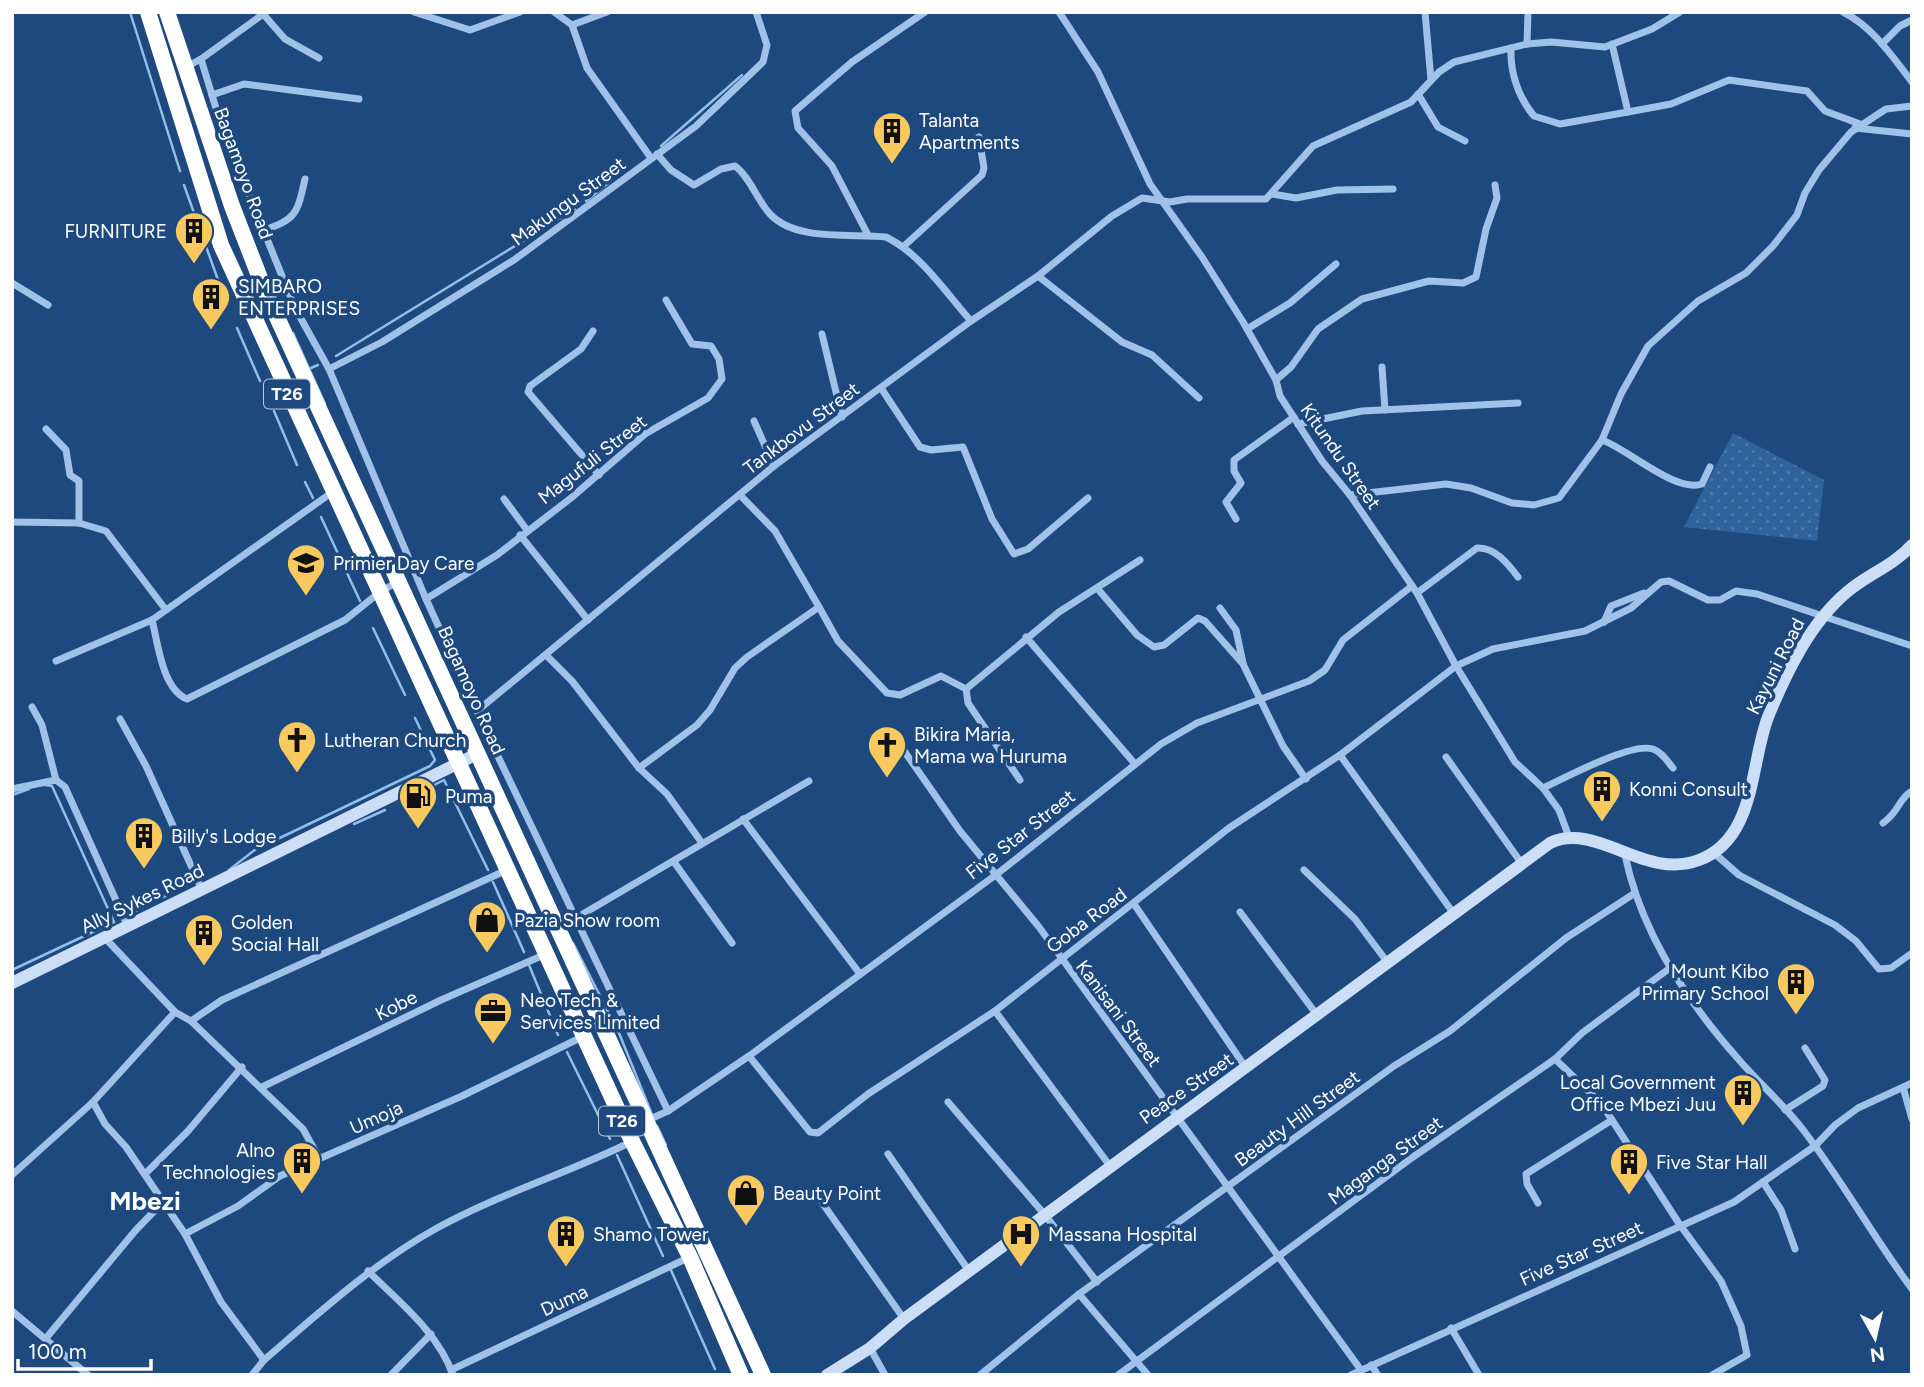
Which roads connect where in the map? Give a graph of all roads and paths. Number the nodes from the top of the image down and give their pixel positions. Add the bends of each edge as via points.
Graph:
1 (148, 12) edge
2 (167, 12) edge
3 (414, 12) edge
4 (520, 12) edge
5 (554, 12) edge
6 (607, 12) edge
7 (756, 12) edge
8 (925, 12) edge
9 (1059, 12) edge
10 (1425, 12) edge
11 (1528, 12) edge
12 (1680, 12) edge
13 (1843, 12) edge
14 (265, 13) edge
15 (1912, 20) edge
16 (572, 26) junction
17 (1527, 44) junction
18 (1612, 44) junction
19 (1882, 44) junction
20 (1511, 48) junction
21 (319, 58) dead end
22 (201, 60) junction
23 (184, 68) junction
24 (1431, 80) junction
25 (1912, 82) edge
26 (1418, 94) junction
27 (212, 95) junction
28 (359, 99) dead end
29 (1912, 106) edge
30 (1628, 112) junction
31 (1858, 126) junction
32 (1912, 134) edge
33 (979, 137) dead end
34 (1465, 141) dead end
35 (654, 156) junction
36 (305, 179) dead end
37 (1495, 185) dead end
38 (1393, 189) dead end
39 (1272, 194) junction
40 (1160, 199) junction
41 (262, 231) junction
42 (868, 235) junction
43 (904, 246) junction
44 (1336, 264) dead end
45 (1038, 276) junction
46 (12, 283) edge
47 (666, 300) dead end
48 (48, 305) dead end
49 (971, 321) junction
50 (1247, 329) junction
51 (593, 331) dead end
52 (822, 334) dead end
53 (1382, 366) dead end
54 (329, 369) junction
55 (1276, 380) junction
56 (881, 388) junction
57 (1199, 398) dead end
58 (1518, 403) dead end
59 (1385, 410) junction
60 (842, 417) junction
61 (754, 421) dead end
62 (1296, 421) junction
63 (46, 429) dead end
64 (1602, 440) junction
65 (774, 466) junction
66 (1710, 467) dead end
67 (599, 475) junction
68 (335, 491) junction
69 (740, 495) junction
70 (1350, 495) junction
71 (1087, 498) dead end
72 (504, 499) dead end
73 (1236, 519) dead end
74 (12, 522) edge
75 (79, 523) junction
76 (523, 533) junction
77 (1912, 545) edge
78 (1516, 556) dead end
79 (1140, 559) dead end
80 (1507, 563) junction
81 (1518, 577) dead end
82 (399, 581) junction
83 (1097, 588) junction
84 (1415, 589) junction
85 (380, 592) junction
86 (426, 599) junction
87 (819, 607) junction
88 (1220, 608) dead end
89 (166, 610) junction
90 (1822, 617) junction
91 (152, 620) junction
92 (588, 620) junction
93 (1026, 637) junction
94 (1912, 646) edge
95 (546, 655) junction
96 (56, 661) dead end
97 (1243, 663) junction
98 (1456, 666) junction
99 (456, 686) junction
100 (965, 689) junction
101 (1260, 701) junction
102 (32, 707) dead end
103 (477, 710) junction
104 (120, 719) dead end
105 (900, 745) dead end
106 (477, 754) junction
107 (1340, 755) junction
108 (1446, 757) dead end
109 (459, 763) junction
110 (1135, 764) junction
111 (639, 768) junction
112 (1673, 768) dead end
113 (1306, 779) junction
114 (56, 780) junction
115 (1020, 780) dead end
116 (808, 782) dead end
117 (1543, 788) junction
118 (12, 789) edge
119 (1912, 791) edge
120 (743, 818) junction
121 (1883, 823) dead end
122 (1569, 837) junction
123 (702, 843) junction
124 (1714, 853) junction
125 (1625, 855) junction
126 (674, 862) junction
127 (1522, 864) junction
128 (509, 869) junction
129 (1304, 870) dead end
130 (997, 874) junction
131 (202, 890) junction
132 (1636, 892) junction
133 (1134, 904) junction
134 (1240, 912) dead end
135 (1454, 914) junction
136 (576, 918) junction
137 (129, 928) junction
138 (106, 939) junction
139 (732, 943) dead end
140 (1912, 953) edge
141 (546, 954) junction
142 (1060, 959) junction
143 (1388, 963) junction
144 (1670, 968) junction
145 (860, 974) junction
146 (12, 983) edge
147 (995, 1011) junction
148 (175, 1012) junction
149 (1317, 1015) junction
150 (191, 1020) junction
151 (584, 1036) junction
152 (1805, 1048) dead end
153 (749, 1056) junction
154 (1555, 1059) junction
155 (242, 1068) junction
156 (1246, 1069) junction
157 (1912, 1083) edge
158 (262, 1087) junction
159 (1903, 1087) junction
160 (93, 1102) junction
161 (948, 1102) dead end
162 (1786, 1110) junction
163 (668, 1111) junction
164 (1177, 1117) junction
165 (1912, 1119) edge
166 (648, 1120) junction
167 (1612, 1120) junction
168 (632, 1141) junction
169 (1815, 1146) junction
170 (888, 1154) dead end
171 (319, 1158) junction
172 (1110, 1166) junction
173 (145, 1174) junction
174 (12, 1175) edge
175 (1763, 1182) junction
176 (1227, 1188) junction
177 (816, 1194) dead end
178 (162, 1203) junction
179 (1538, 1203) dead end
180 (1045, 1215) junction
181 (1680, 1225) junction
182 (185, 1234) junction
183 (1795, 1249) dead end
184 (1277, 1257) junction
185 (690, 1258) junction
186 (368, 1271) junction
187 (969, 1271) junction
188 (1097, 1282) junction
189 (1912, 1289) edge
190 (1079, 1294) junction
191 (13, 1314) edge
192 (904, 1319) junction
193 (1451, 1328) junction
194 (431, 1334) junction
195 (47, 1337) junction
196 (870, 1348) junction
197 (264, 1360) junction
198 (1137, 1361) junction
199 (1371, 1365) junction
200 (1361, 1370) junction
201 (452, 1372) edge
202 (82, 1373) edge
203 (737, 1374) edge
204 (251, 1375) edge
205 (391, 1375) edge
206 (764, 1375) edge
207 (827, 1375) edge
208 (885, 1375) edge
209 (980, 1375) edge
210 (1118, 1375) edge
211 (1148, 1375) edge
212 (1351, 1375) edge
213 (1378, 1375) edge
214 (1479, 1375) edge
215 (1712, 1375) edge

1 - 68 highway, T26 via 221,245
2 - 23 highway, Bagamoyo Road / T26
3 - 4 street via 470,30
5 - 16 street
6 - 16 street
7 - 35 street, Makungu Street via 767,45 759,69 696,126
8 - 42 street via 852,62 795,111 798,128 832,166
9 - 40 street, Kitundu Street via 1098,72
10 - 24 street
11 - 17 street
12 - 18 street via 1667,22
13 - 19 street
14 - 21 street via 285,40
14 - 22 street
15 - 19 street
16 - 35 street via 587,68
17 - 18 street via 1593,48
17 - 20 street
18 - 30 street
19 - 25 street
20 - 24 street via 1454,62
20 - 30 street via 1514,77 1534,116 1560,124
22 - 23 street
22 - 27 street
23 - 82 highway, Bagamoyo Road / T26 via 232,206
24 - 26 street
26 - 34 street via 1438,127
26 - 39 street via 1386,115 1350,126 1313,146
27 - 28 street via 244,84
27 - 41 street
29 - 31 street via 1886,109
30 - 31 street via 1671,104 1729,80 1807,91 1825,111
31 - 32 street
31 - 64 street via 1818,170 1797,215 1773,246 1746,273 1698,301 1648,346
33 - 43 street via 982,175
35 - 42 street via 694,185 735,166 772,215 790,225 807,231
35 - 54 street, Makungu Street via 514,260 382,342
36 - 41 street via 290,220
37 - 55 street via 1497,198 1476,277 1463,284 1429,281 1363,299 1318,328 1291,367
38 - 39 street, Tankbovu Street via 1337,190 1296,198
39 - 40 street, Tankbovu Street via 1259,201
40 - 45 street, Tankbovu Street via 1142,198 1112,216
40 - 50 street, Kitundu Street
41 - 54 street via 295,308
42 - 43 street
43 - 49 street
44 - 50 street via 1290,303
45 - 49 street, Tankbovu Street
45 - 57 street via 1122,342 1152,355
46 - 48 street
47 - 67 street, Magufuli Street via 692,344 711,346 715,351 721,384 699,404 645,434
49 - 56 street, Tankbovu Street
50 - 55 street, Kitundu Street
51 - 67 street via 581,349 527,392
52 - 60 street
53 - 59 street
54 - 86 street
55 - 62 street, Kitundu Street
56 - 60 street, Tankbovu Street
56 - 71 street via 920,447 963,447 992,519 1014,554 1036,543
58 - 59 street
59 - 62 street
60 - 65 street, Tankbovu Street
61 - 65 street
62 - 70 street, Kitundu Street
62 - 73 street via 1234,460 1241,483 1226,502
63 - 75 street via 66,450 70,475 79,481
64 - 66 street via 1692,486 1702,484
64 - 70 street via 1563,494 1546,502 1512,503 1446,484
65 - 69 street, Tankbovu Street
67 - 76 street, Magufuli Street
68 - 85 highway, T26
68 - 89 street
69 - 87 street via 775,531
69 - 92 street, Tankbovu Street
70 - 84 street, Kitundu Street
72 - 76 street
74 - 75 street
75 - 89 street via 111,535
76 - 86 street, Magufuli Street
76 - 92 street
77 - 90 street, Kayuni Road via 1848,591
78 - 80 street
79 - 83 street
80 - 81 street
80 - 84 street, Five Star Street via 1486,548 1477,548
82 - 85 street
82 - 99 highway, Bagamoyo Road / T26
83 - 93 street
83 - 97 street via 1137,635 1154,647 1164,645 1200,618
84 - 98 street, Kitundu Street
84 - 101 street, Five Star Street via 1343,640 1325,670
85 - 91 street via 345,620 187,699 177,695 171,684
85 - 109 highway, T26
86 - 99 street
87 - 100 street via 838,641 887,693 901,695 942,676
87 - 111 street via 747,657 696,725
88 - 97 street via 1236,630
89 - 91 street
90 - 94 street
90 - 98 street, Goba Road via 1741,591 1708,600 1666,581 1631,608 1570,636 1493,649
90 - 124 street, Kayuni Road via 1768,718 1740,822
91 - 96 street
92 - 95 street, Tankbovu Street
93 - 100 street
93 - 110 street
95 - 103 street, Tankbovu Street
95 - 111 street via 572,681
97 - 101 street
98 - 107 street, Goba Road
98 - 117 street, Kitundu Street via 1515,762
99 - 103 street
99 - 106 highway, Bagamoyo Road / T26
100 - 115 street via 968,703
101 - 110 street, Five Star Street via 1197,723
101 - 113 street
102 - 114 street via 42,725
103 - 136 street
104 - 131 street
105 - 130 street, Kanisani Street via 960,831
106 - 109 street, Ally Sykes Road
106 - 166 highway, Bagamoyo Road / T26
107 - 113 street, Goba Road
107 - 135 street
108 - 127 street
109 - 128 highway, T26
109 - 131 street, Ally Sykes Road
110 - 130 street, Five Star Street
111 - 123 street via 667,794
112 - 117 street via 1661,753 1644,748
113 - 133 street, Goba Road via 1229,828
114 - 118 street
114 - 137 street via 65,787
116 - 120 street
117 - 122 street, Kitundu Street via 1559,810
119 - 121 street via 1902,798 1895,815
120 - 123 street
120 - 145 street
122 - 125 street
122 - 127 street, Peace Street via 1550,843
123 - 126 street
124 - 125 street via 1699,861 1672,864
124 - 140 street via 1739,875 1835,925 1880,969 1891,968
125 - 132 street
126 - 136 street
126 - 139 street
127 - 135 street, Peace Street
128 - 141 highway, T26
128 - 150 street via 222,1000
129 - 143 street via 1355,919
130 - 142 street, Kanisani Street
130 - 145 street, Five Star Street
131 - 137 street, Ally Sykes Road
132 - 144 street
132 - 176 street, Beauty Hill Street via 1566,938 1450,1031 1394,1066
133 - 142 street, Goba Road
133 - 156 street
134 - 149 street
135 - 143 street, Peace Street
136 - 163 street
137 - 138 street, Ally Sykes Road
138 - 146 street, Ally Sykes Road
138 - 148 street
141 - 151 highway, T26
141 - 158 street, Kobe
142 - 147 street, Goba Road
142 - 164 street, Kanisani Street
143 - 149 street, Peace Street
144 - 154 street, Maganga Street via 1582,1033
144 - 162 street via 1709,1025
145 - 153 street, Five Star Street
147 - 153 street, Goba Road via 867,1094 818,1133 810,1132
147 - 172 street
148 - 150 street
148 - 160 street
149 - 156 street, Peace Street
150 - 155 street
151 - 168 highway, T26
151 - 171 street, Umoja via 463,1096
152 - 162 street via 1825,1080 1823,1086
153 - 163 street, Five Star Street
154 - 167 street via 1601,1103
154 - 184 street, Maganga Street
155 - 158 street
155 - 173 street
156 - 164 street, Peace Street
157 - 159 street, Five Star Street
158 - 171 street via 303,1129
159 - 165 street
159 - 169 street, Five Star Street via 1858,1108
160 - 173 street
160 - 174 street
161 - 180 street
162 - 169 street
163 - 166 street, Five Star Street
164 - 172 street, Peace Street
164 - 176 street, Kanisani Street
166 - 206 highway, Bagamoyo Road / T26
167 - 179 street via 1526,1174
167 - 181 street
168 - 185 highway, T26
168 - 186 street via 438,1227
169 - 175 street, Five Star Street
169 - 189 street
170 - 187 street
171 - 182 street, Umoja
172 - 180 street, Peace Street
173 - 178 street
175 - 181 street, Five Star Street via 1734,1202
175 - 183 street via 1781,1210
176 - 184 street, Kanisani Street
176 - 188 street, Beauty Hill Street
177 - 192 street
178 - 182 street
178 - 195 street
180 - 187 street, Peace Street
180 - 188 street
181 - 193 street, Five Star Street
181 - 215 street via 1721,1281 1748,1351 1745,1359
182 - 197 street via 221,1302
184 - 198 street, Maganga Street
184 - 200 street, Kanisani Street
185 - 201 street, Duma
185 - 203 highway, T26
186 - 194 street
186 - 197 street
187 - 192 street, Peace Street
188 - 190 street, Beauty Hill Street
190 - 198 street
190 - 209 street, Beauty Hill Street
191 - 195 street
192 - 196 street, Peace Street
193 - 199 street, Five Star Street
193 - 214 street
194 - 201 street
194 - 205 street
195 - 202 street
196 - 207 street, Peace Street
196 - 208 street
197 - 204 street
198 - 210 street, Maganga Street
198 - 211 street
199 - 200 street, Five Star Street
199 - 213 street
200 - 212 street, Five Star Street

